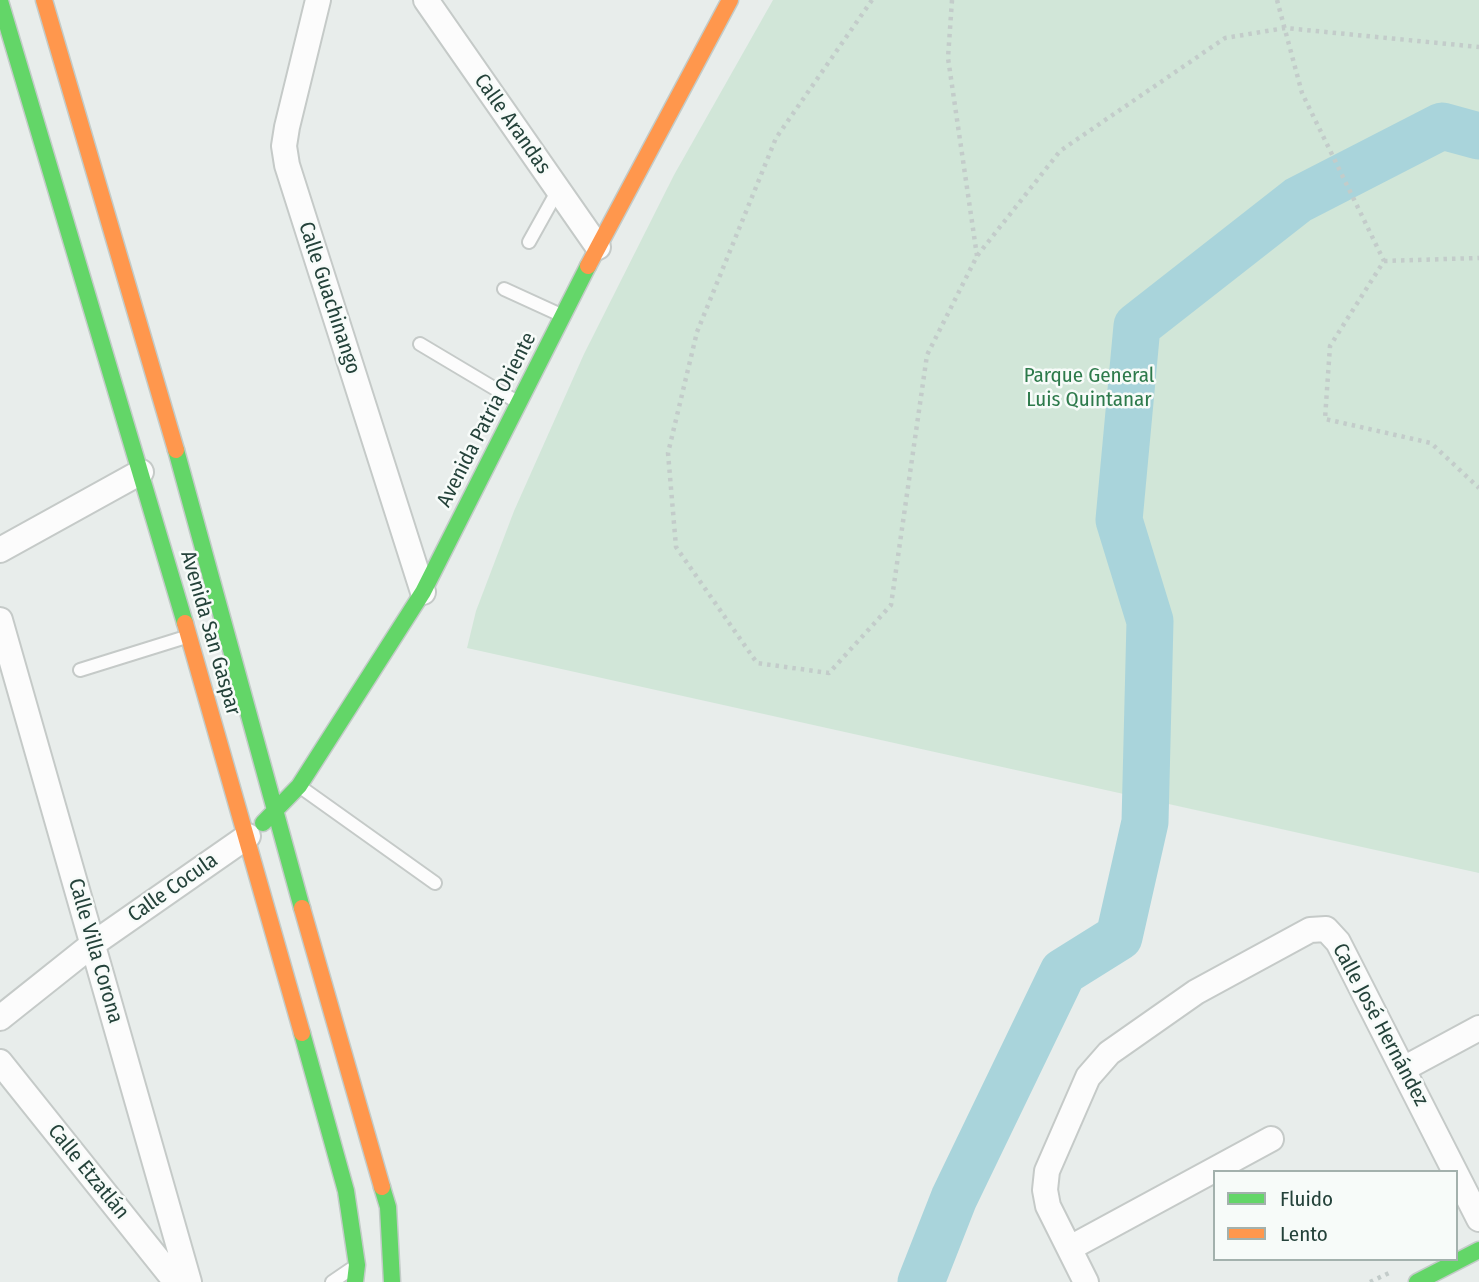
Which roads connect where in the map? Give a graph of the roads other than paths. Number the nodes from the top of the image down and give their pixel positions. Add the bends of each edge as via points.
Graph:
1 (44, 0) edge
2 (318, 0) edge
3 (426, 0) edge
4 (730, 0) edge
5 (0, 1) edge
6 (558, 190) junction
7 (529, 242) dead end
8 (598, 247) junction
9 (504, 289) dead end
10 (563, 317) junction
11 (420, 344) dead end
12 (519, 403) junction
13 (141, 472) junction
14 (0, 550) edge
15 (423, 592) junction
16 (0, 620) edge
17 (190, 636) junction
18 (80, 670) dead end
19 (299, 786) junction
20 (275, 812) junction
21 (248, 836) junction
22 (436, 883) dead end
23 (93, 944) junction
24 (0, 1018) edge
25 (1479, 1028) edge
26 (0, 1062) edge
27 (1405, 1068) junction
28 (1271, 1139) dead end
29 (1213, 1170) edge
30 (1214, 1170) edge
31 (1456, 1170) edge
32 (1458, 1175) edge
33 (1479, 1217) edge
34 (1070, 1248) junction
35 (1479, 1250) edge
36 (1458, 1261) edge
37 (1458, 1261) edge
38 (357, 1265) junction
39 (176, 1282) edge
40 (188, 1282) edge
41 (332, 1282) edge
42 (355, 1282) edge
43 (392, 1282) edge
44 (1086, 1282) edge
45 (1417, 1282) edge

1 - 20 street, Avenida San Gaspar via 154,370
2 - 15 street, Calle Guachinango via 287,127 287,165
3 - 6 street, Calle Arandas
4 - 8 street, Avenida Patria Oriente
5 - 13 street, Avenida San Gaspar
6 - 7 lane
6 - 8 street, Calle Arandas
8 - 10 street, Avenida Patria Oriente
9 - 10 lane
10 - 12 street, Avenida Patria Oriente
11 - 12 lane
12 - 15 street, Avenida Patria Oriente
13 - 14 street
13 - 17 street, Avenida San Gaspar
15 - 19 street, Avenida Patria Oriente
16 - 23 street, Calle Villa Corona
17 - 18 lane
17 - 21 street, Avenida San Gaspar
19 - 20 street, Avenida Patria Oriente
19 - 22 lane
20 - 21 street, Avenida Patria Oriente
20 - 43 street, Avenida San Gaspar via 388,1207
21 - 23 street, Calle Cocula
21 - 38 street, Avenida San Gaspar via 346,1191
23 - 24 street, Calle Cocula
23 - 40 street, Calle Villa Corona
25 - 27 street
26 - 39 street, Calle Etzatlán
27 - 31 street, Calle José Hernández
27 - 34 street, Calle José Hernández via 1338,942 1325,929 1310,930 1196,992 1098,1063 1047,1171 1048,1206
28 - 30 street
29 - 34 street
32 - 33 street, Calle José Hernández
34 - 44 street
35 - 37 street
36 - 45 street
38 - 41 lane
38 - 42 street, Avenida San Gaspar

